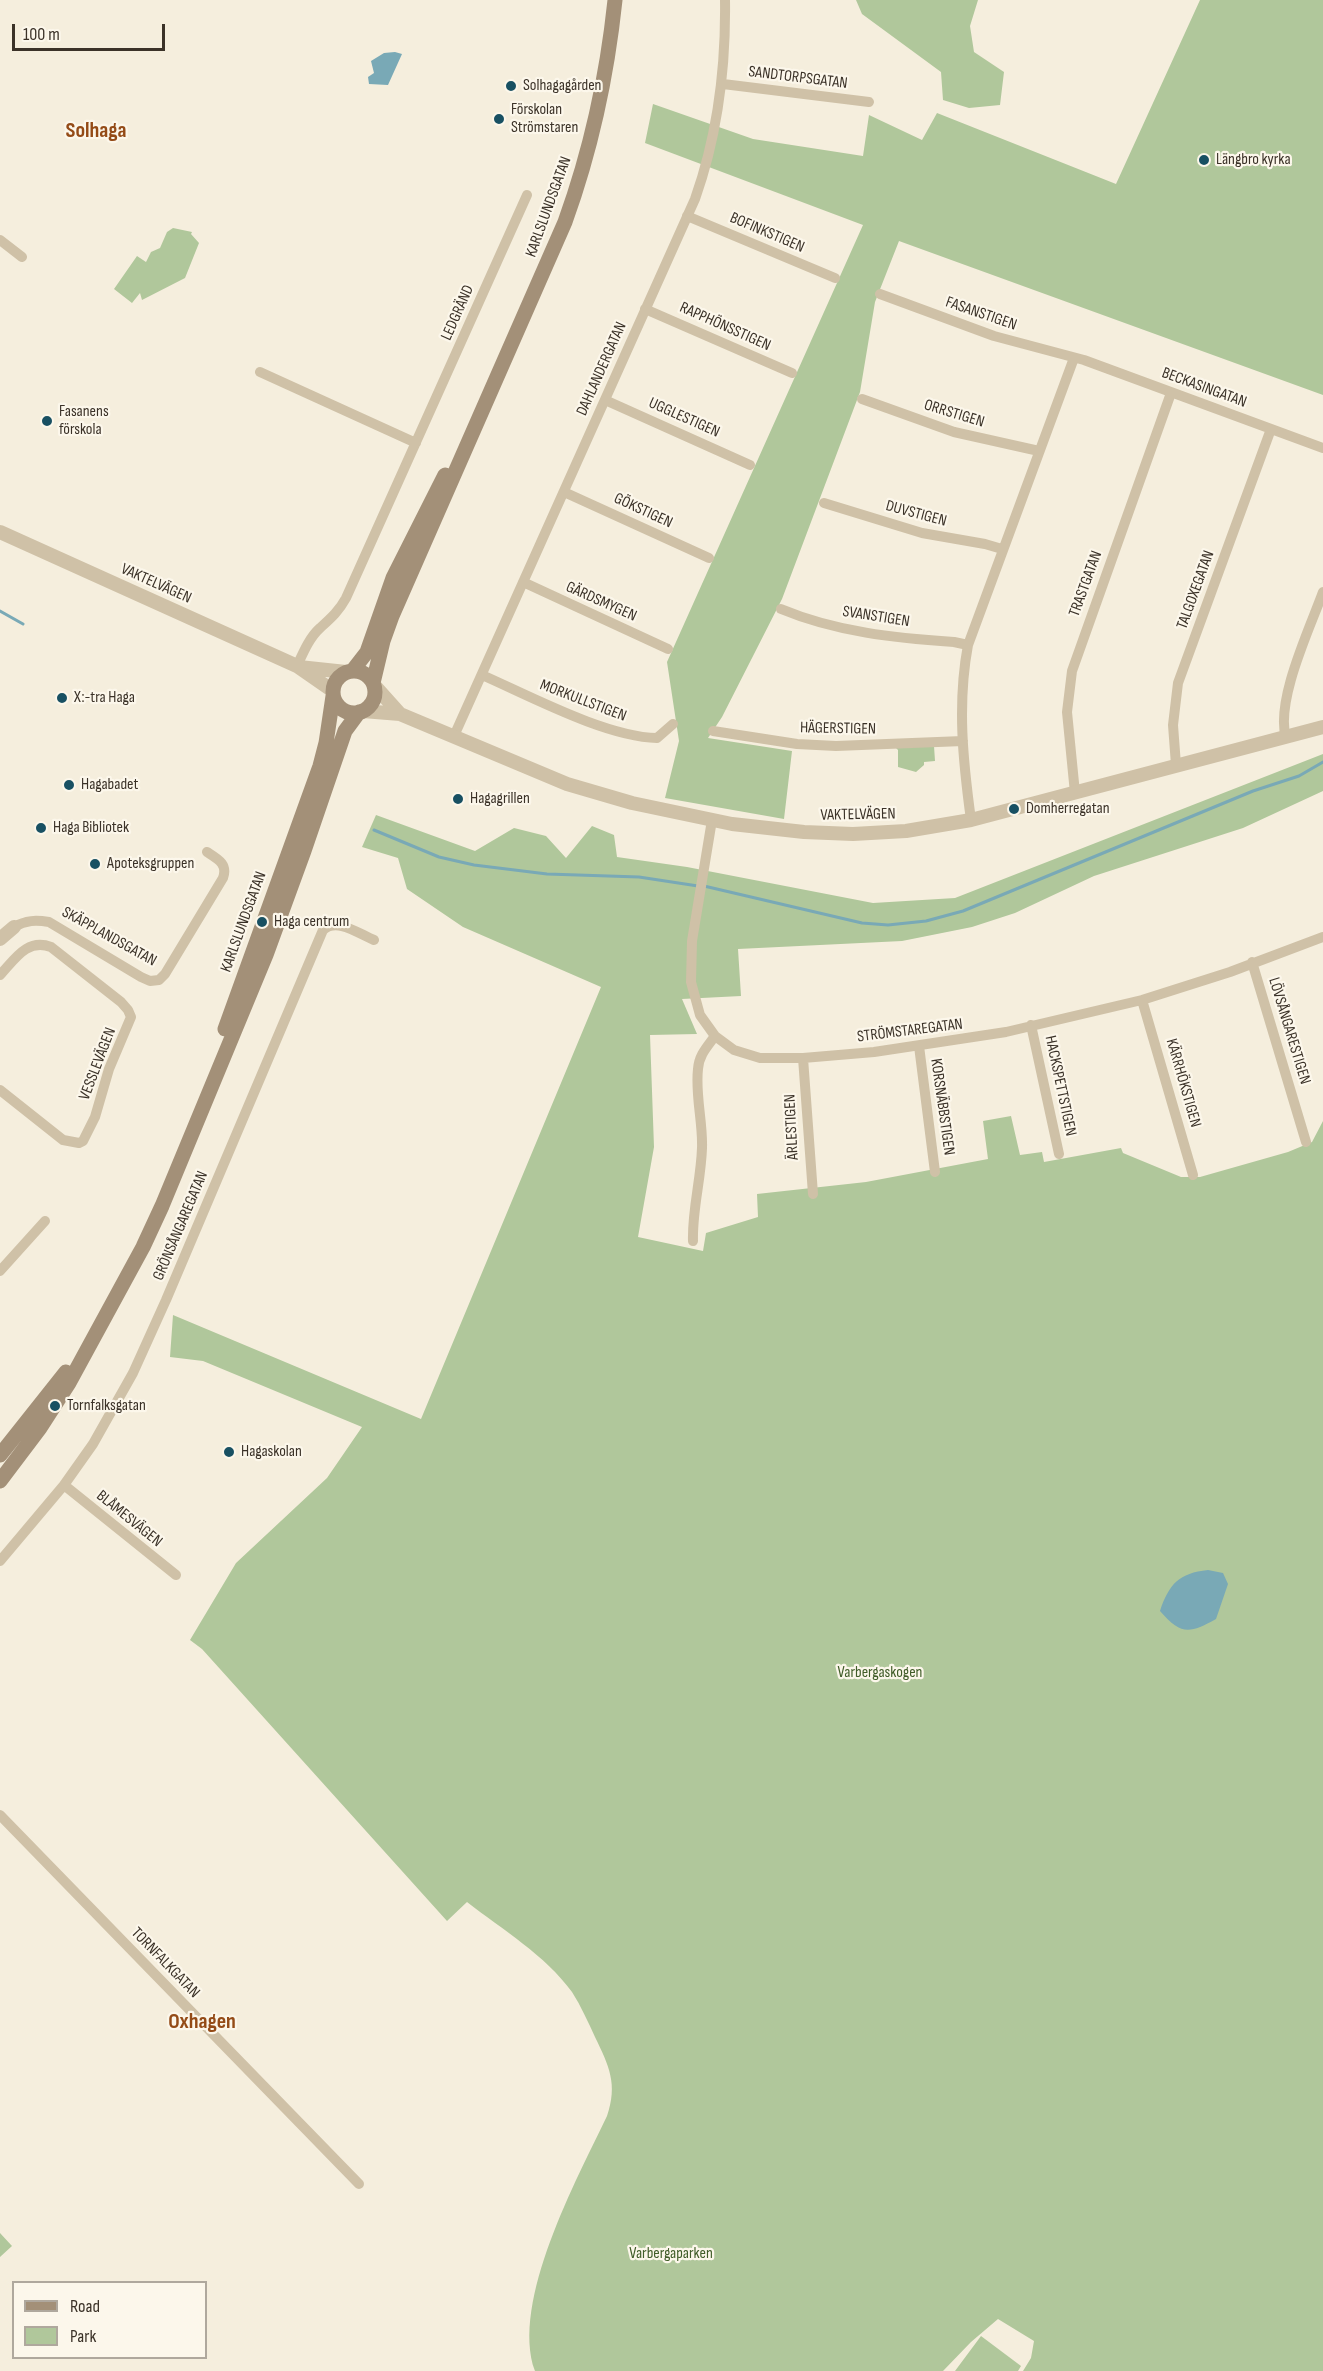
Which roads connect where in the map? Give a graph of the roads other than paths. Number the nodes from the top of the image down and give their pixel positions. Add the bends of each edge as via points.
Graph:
1 (615, 0) edge
2 (725, 0) edge
3 (723, 84) junction
4 (869, 102) dead end
5 (527, 195) dead end
6 (687, 216) junction
7 (0, 240) edge
8 (22, 257) dead end
9 (834, 278) dead end
10 (880, 294) dead end
11 (645, 309) junction
12 (1074, 358) junction
13 (260, 372) dead end
14 (792, 373) dead end
15 (1172, 393) junction
16 (862, 399) dead end
17 (605, 400) junction
18 (479, 415) junction
19 (1271, 429) junction
20 (416, 443) junction
21 (1323, 448) edge
22 (1039, 451) junction
23 (750, 465) dead end
24 (564, 492) junction
25 (824, 503) dead end
26 (0, 532) edge
27 (1002, 549) junction
28 (708, 558) dead end
29 (523, 582) junction
30 (1323, 592) edge
31 (781, 609) dead end
32 (968, 645) junction
33 (668, 649) dead end
34 (297, 666) junction
35 (350, 671) junction
36 (482, 675) junction
37 (374, 684) junction
38 (333, 694) junction
39 (361, 712) junction
40 (400, 714) junction
41 (673, 724) dead end
42 (1323, 727) edge
43 (713, 731) dead end
44 (454, 736) junction
45 (1286, 738) junction
46 (963, 741) junction
47 (1176, 765) junction
48 (1075, 793) junction
49 (712, 820) junction
50 (971, 820) junction
51 (207, 852) dead end
52 (14, 927) joint
53 (1323, 937) edge
54 (0, 939) edge
55 (374, 940) dead end
56 (1252, 962) junction
57 (0, 975) edge
58 (1142, 1000) junction
59 (1032, 1025) junction
60 (715, 1036) junction
61 (919, 1046) junction
62 (803, 1058) junction
63 (0, 1090) edge
64 (1306, 1142) dead end
65 (1059, 1154) dead end
66 (181, 1158) junction
67 (935, 1172) dead end
68 (1193, 1175) dead end
69 (813, 1194) dead end
70 (45, 1221) dead end
71 (693, 1241) dead end
72 (0, 1271) edge
73 (95, 1335) junction
74 (0, 1455) edge
75 (0, 1481) edge
76 (64, 1485) junction
77 (0, 1561) edge
78 (176, 1575) dead end
79 (0, 1815) edge
80 (359, 2184) dead end

1 - 18 main road, KARLSLUNDSGATAN via 605,81 580,180
2 - 3 street, DAHLANDERGATAN
3 - 4 street, SANDTORPSGATAN
3 - 6 street, DAHLANDERGATAN via 707,165
5 - 20 street, LEDGRÄND
6 - 9 street, BOFINKSTIGEN
6 - 11 street, DAHLANDERGATAN
7 - 8 street
10 - 12 street, FASANSTIGEN via 979,331
11 - 14 street, RAPPHÖNSSTIGEN
11 - 17 street, DAHLANDERGATAN
12 - 15 street, BECKASINGATAN
12 - 22 street
13 - 20 street
15 - 19 street, BECKASINGATAN
15 - 48 street, TRASTGATAN via 1072,671 1067,712
16 - 22 street, ORRSTIGEN via 954,432
17 - 23 street, UGGLESTIGEN
17 - 24 street, DAHLANDERGATAN
18 - 35 main road, KARLSLUNDSGATAN via 393,578 367,652
18 - 37 main road, KARLSLUNDSGATAN via 392,616
19 - 21 street, BECKASINGATAN
19 - 47 street, TALGOXEGATAN via 1178,684 1173,725
20 - 34 street, LEDGRÄND via 346,598 308,643
22 - 27 street
24 - 28 street, GÖKSTIGEN
24 - 29 street, DAHLANDERGATAN
25 - 27 street, DUVSTIGEN via 922,533
26 - 34 street, VAKTELVÄGEN
27 - 32 street
29 - 33 street, GÄRDSMYGEN
29 - 36 street, DAHLANDERGATAN
30 - 45 street via 1286,698
31 - 32 street, SVANSTIGEN via 860,632
32 - 46 street via 961,689
34 - 35 street, VAKTELVÄGEN
34 - 38 street, VAKTELVÄGEN
35 - 37 main road via 365,674
35 - 38 main road via 335,682
36 - 41 street, MORKULLSTIGEN via 567,713 641,738 657,738
36 - 44 street, DAHLANDERGATAN
37 - 39 main road via 372,702
37 - 40 street, VAKTELVÄGEN
38 - 39 main road via 342,710
38 - 66 main road, KARLSLUNDSGATAN via 320,766 255,940
39 - 40 street, VAKTELVÄGEN
39 - 66 main road, KARLSLUNDSGATAN via 345,731 266,955
40 - 44 street, VAKTELVÄGEN
42 - 45 street, VAKTELVÄGEN
43 - 46 street, HÄGERSTIGEN via 836,746
44 - 49 street, VAKTELVÄGEN via 598,795
45 - 47 street, VAKTELVÄGEN
46 - 50 street
47 - 48 street, VAKTELVÄGEN
48 - 50 street, VAKTELVÄGEN
49 - 50 street, VAKTELVÄGEN via 853,834 906,831
49 - 60 street, STRÖMSTAREGATAN via 692,941 692,982 700,1015
51 - 52 street, SKÄPPLANDSGATAN via 224,864 224,878 159,980 141,977 49,922 36,920
52 - 54 street, SKÄPPLANDSGATAN
53 - 56 street, STRÖMSTAREGATAN
55 - 76 street, GRÖNSÅNGAREGATAN via 335,924 322,930 145,1350 106,1421
56 - 58 street, STRÖMSTAREGATAN
56 - 64 street, LÖVSÅNGARESTIGEN
57 - 63 street, VESSLEVÄGEN via 28,947 51,947 121,1002 131,1017 87,1137 79,1143 63,1140
58 - 59 street, STRÖMSTAREGATAN
58 - 68 street, KÄRRHÖKSTIGEN
59 - 61 street, STRÖMSTAREGATAN
59 - 65 street, HACKSPETTSTIGEN
60 - 62 street, STRÖMSTAREGATAN via 746,1055
60 - 71 street via 702,1052 698,1068 702,1146
61 - 62 street, STRÖMSTAREGATAN
61 - 67 street, KORSNÄBBSTIGEN
62 - 69 street, ÄRLESTIGEN
66 - 73 main road, KARLSLUNDSGATAN via 143,1247
70 - 72 street
73 - 74 main road, KARLSLUNDSGATAN
73 - 75 main road, KARLSLUNDSGATAN via 55,1406
76 - 77 street, GRÖNSÅNGAREGATAN
76 - 78 street, BLÅMESVÄGEN
79 - 80 street, TORNFALKGATAN

